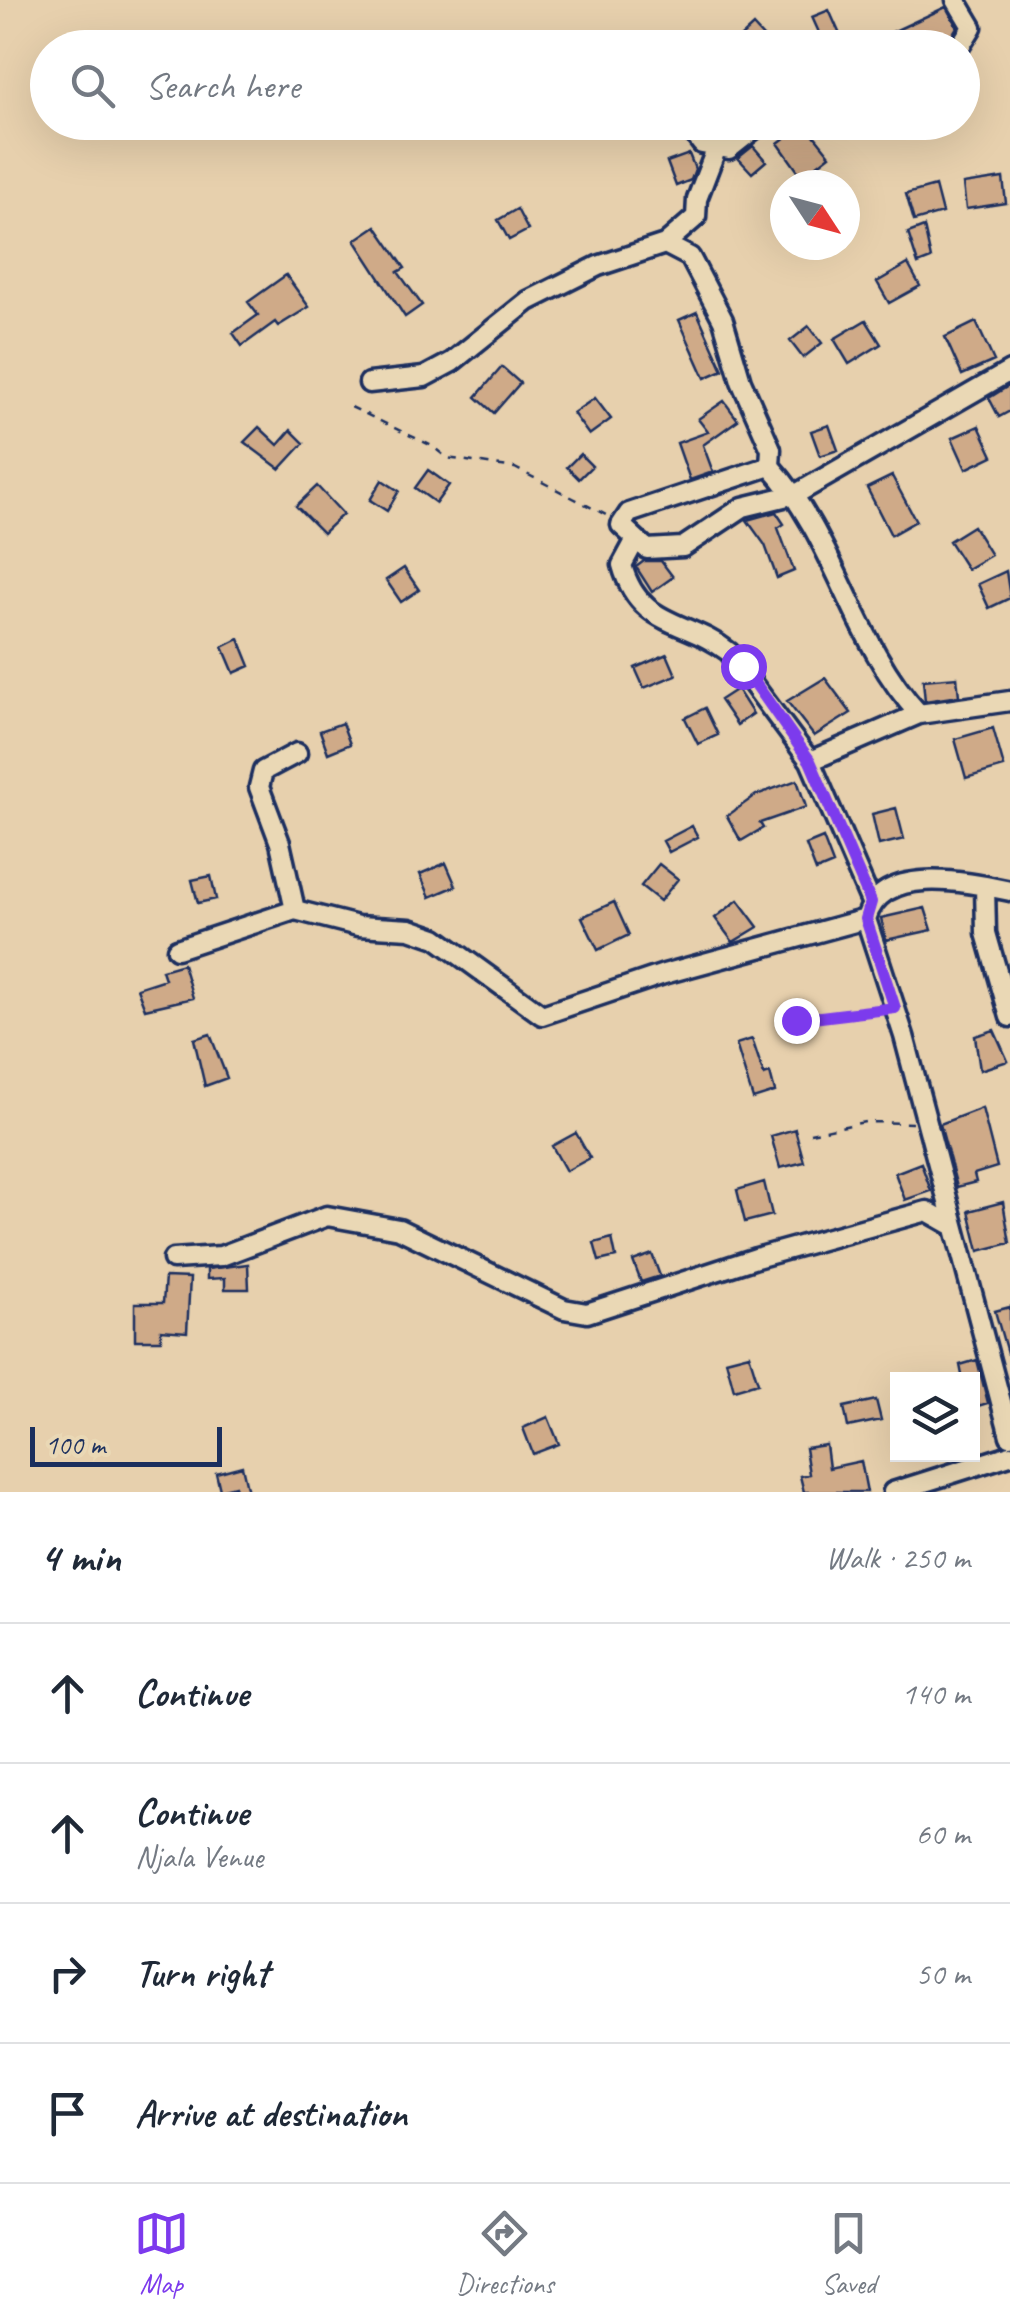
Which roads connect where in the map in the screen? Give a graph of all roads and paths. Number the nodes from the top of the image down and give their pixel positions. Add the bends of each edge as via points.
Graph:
1 (956, 0) edge
2 (970, 30) edge
3 (699, 140) edge
4 (740, 140) edge
5 (717, 147) junction
6 (665, 244) junction
7 (1010, 372) edge
8 (369, 384) dead end
9 (351, 407) dead end
10 (770, 466) junction
11 (796, 494) junction
12 (621, 526) junction
13 (636, 541) junction
14 (1010, 701) edge
15 (919, 714) junction
16 (298, 754) dead end
17 (810, 761) junction
18 (984, 886) junction
19 (1010, 892) edge
20 (295, 910) junction
21 (868, 910) junction
22 (177, 949) dead end
23 (895, 1008) junction
24 (1010, 1017) edge
25 (776, 1020) dead end
26 (922, 1118) junction
27 (810, 1133) dead end
28 (950, 1224) junction
29 (173, 1259) dead end
30 (1010, 1436) edge
31 (1010, 1455) edge
32 (893, 1492) edge

1 - 2 street
3 - 5 street
4 - 5 street via 728,150
5 - 6 street via 696,217
6 - 8 street via 598,266 528,301 424,377
6 - 10 street via 690,256 724,320 771,449
7 - 11 street
9 - 12 path via 447,458 514,468 592,504
10 - 11 street
10 - 12 street via 629,512
11 - 13 street via 743,507 683,548 647,550
11 - 15 street via 892,685
12 - 13 street
13 - 17 street via 622,565 628,588 660,620 729,652
14 - 15 street
15 - 17 street
16 - 20 street via 263,770 259,788
17 - 21 street
18 - 19 street
18 - 21 street via 916,882 880,891
18 - 24 street via 986,932
20 - 21 street via 436,938 542,1015
20 - 22 street
21 - 23 street
23 - 25 path
23 - 26 street
26 - 27 path
26 - 28 street
28 - 29 street via 927,1212 587,1313 564,1309 399,1229 327,1216 221,1256
28 - 30 street
31 - 32 street

